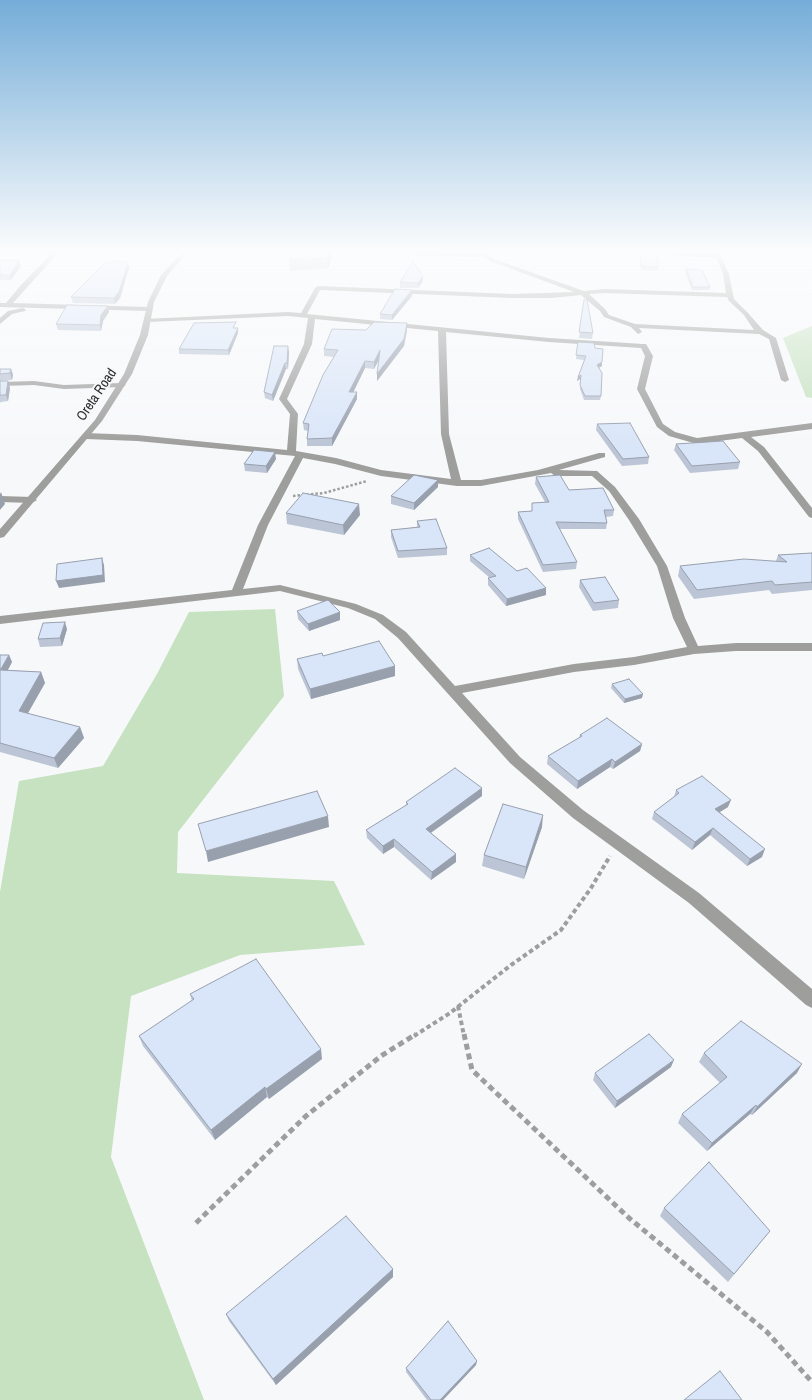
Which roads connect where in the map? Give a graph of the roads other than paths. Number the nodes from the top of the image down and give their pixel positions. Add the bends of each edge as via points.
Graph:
1 (194, 317) edge
2 (308, 317) edge
3 (322, 317) edge
4 (610, 317) edge
5 (749, 317) edge
6 (147, 320) joint
7 (634, 326) junction
8 (442, 329) junction
9 (760, 332) junction
10 (643, 346) junction
11 (785, 380) dead end
12 (0, 384) edge
13 (122, 385) junction
14 (812, 426) edge
15 (744, 434) junction
16 (86, 436) junction
17 (296, 454) junction
18 (602, 455) dead end
19 (539, 473) junction
20 (458, 483) junction
21 (0, 499) edge
22 (32, 500) junction
23 (812, 514) edge
24 (0, 535) edge
25 (236, 592) junction
26 (0, 620) edge
27 (812, 647) edge
28 (694, 650) junction
29 (453, 691) junction
30 (812, 1000) edge

1 - 6 street
2 - 17 street via 308,344 283,399 294,414
3 - 8 street
4 - 7 street
5 - 9 street
6 - 13 street, Oreta Road via 144,335
7 - 9 street
7 - 10 street
8 - 10 street
8 - 20 street via 445,434
9 - 11 street via 772,338
10 - 15 street via 649,356 641,389 660,425 672,434 697,441
12 - 13 street
13 - 16 street, Oreta Road
14 - 15 street
15 - 23 street via 761,449
16 - 17 street
16 - 22 street, Oreta Road
17 - 20 street via 386,474
17 - 25 street
18 - 19 street
19 - 20 street via 481,483
19 - 28 street via 594,473 612,489 662,566 679,618
21 - 22 street
22 - 24 street, Oreta Road
25 - 26 street
25 - 29 street via 280,588 314,594 379,617 402,635
27 - 28 street
28 - 29 street
29 - 30 street via 515,760 578,814 694,898

